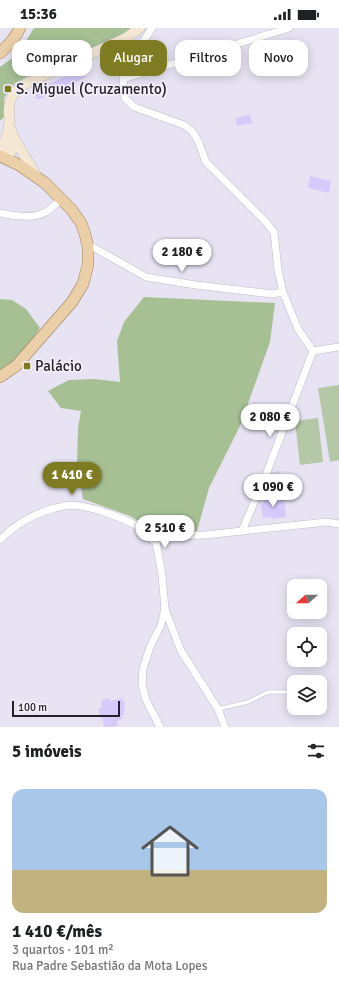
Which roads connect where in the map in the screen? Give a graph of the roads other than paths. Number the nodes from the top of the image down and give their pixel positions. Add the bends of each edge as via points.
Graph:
1 (20, 28) edge
2 (140, 28) edge
3 (152, 28) edge
4 (289, 28) edge
5 (0, 53) edge
6 (123, 79) junction
7 (9, 125) junction
8 (15, 140) junction
9 (2, 155) edge
10 (38, 178) junction
11 (61, 199) junction
12 (0, 213) edge
13 (88, 247) junction
14 (283, 292) junction
15 (339, 347) edge
16 (313, 351) junction
17 (0, 377) edge
18 (339, 524) edge
19 (242, 531) junction
20 (152, 533) junction
21 (162, 535) junction
22 (0, 540) edge
23 (156, 542) junction
24 (165, 609) junction
25 (287, 692) edge
26 (218, 709) junction
27 (160, 727) edge
28 (225, 727) edge

1 - 5 main road
2 - 7 street via 126,38 17,89 10,100
3 - 6 street via 125,69
4 - 6 street
6 - 14 street via 125,98 134,107 184,125 193,132 206,162 266,221 274,232
7 - 8 street
7 - 9 street
8 - 9 street via 11,151
8 - 10 street
9 - 10 main road
10 - 11 main road
11 - 12 street via 44,213 20,216
11 - 13 main road via 72,209 81,223
13 - 14 street via 95,248 146,277 272,294
13 - 17 main road via 88,265 83,284 72,302 16,366
14 - 16 street via 298,329
15 - 16 street
16 - 19 street
18 - 19 street via 327,522
19 - 21 street via 205,535
20 - 21 street via 157,531
20 - 22 street via 106,513 88,507 69,505 44,511 26,519 9,530
20 - 23 street via 151,538
21 - 23 street via 160,541
23 - 24 street
24 - 26 street via 181,651
24 - 27 street via 143,669 142,685 146,700
25 - 26 lane via 268,692 248,702
26 - 28 street

